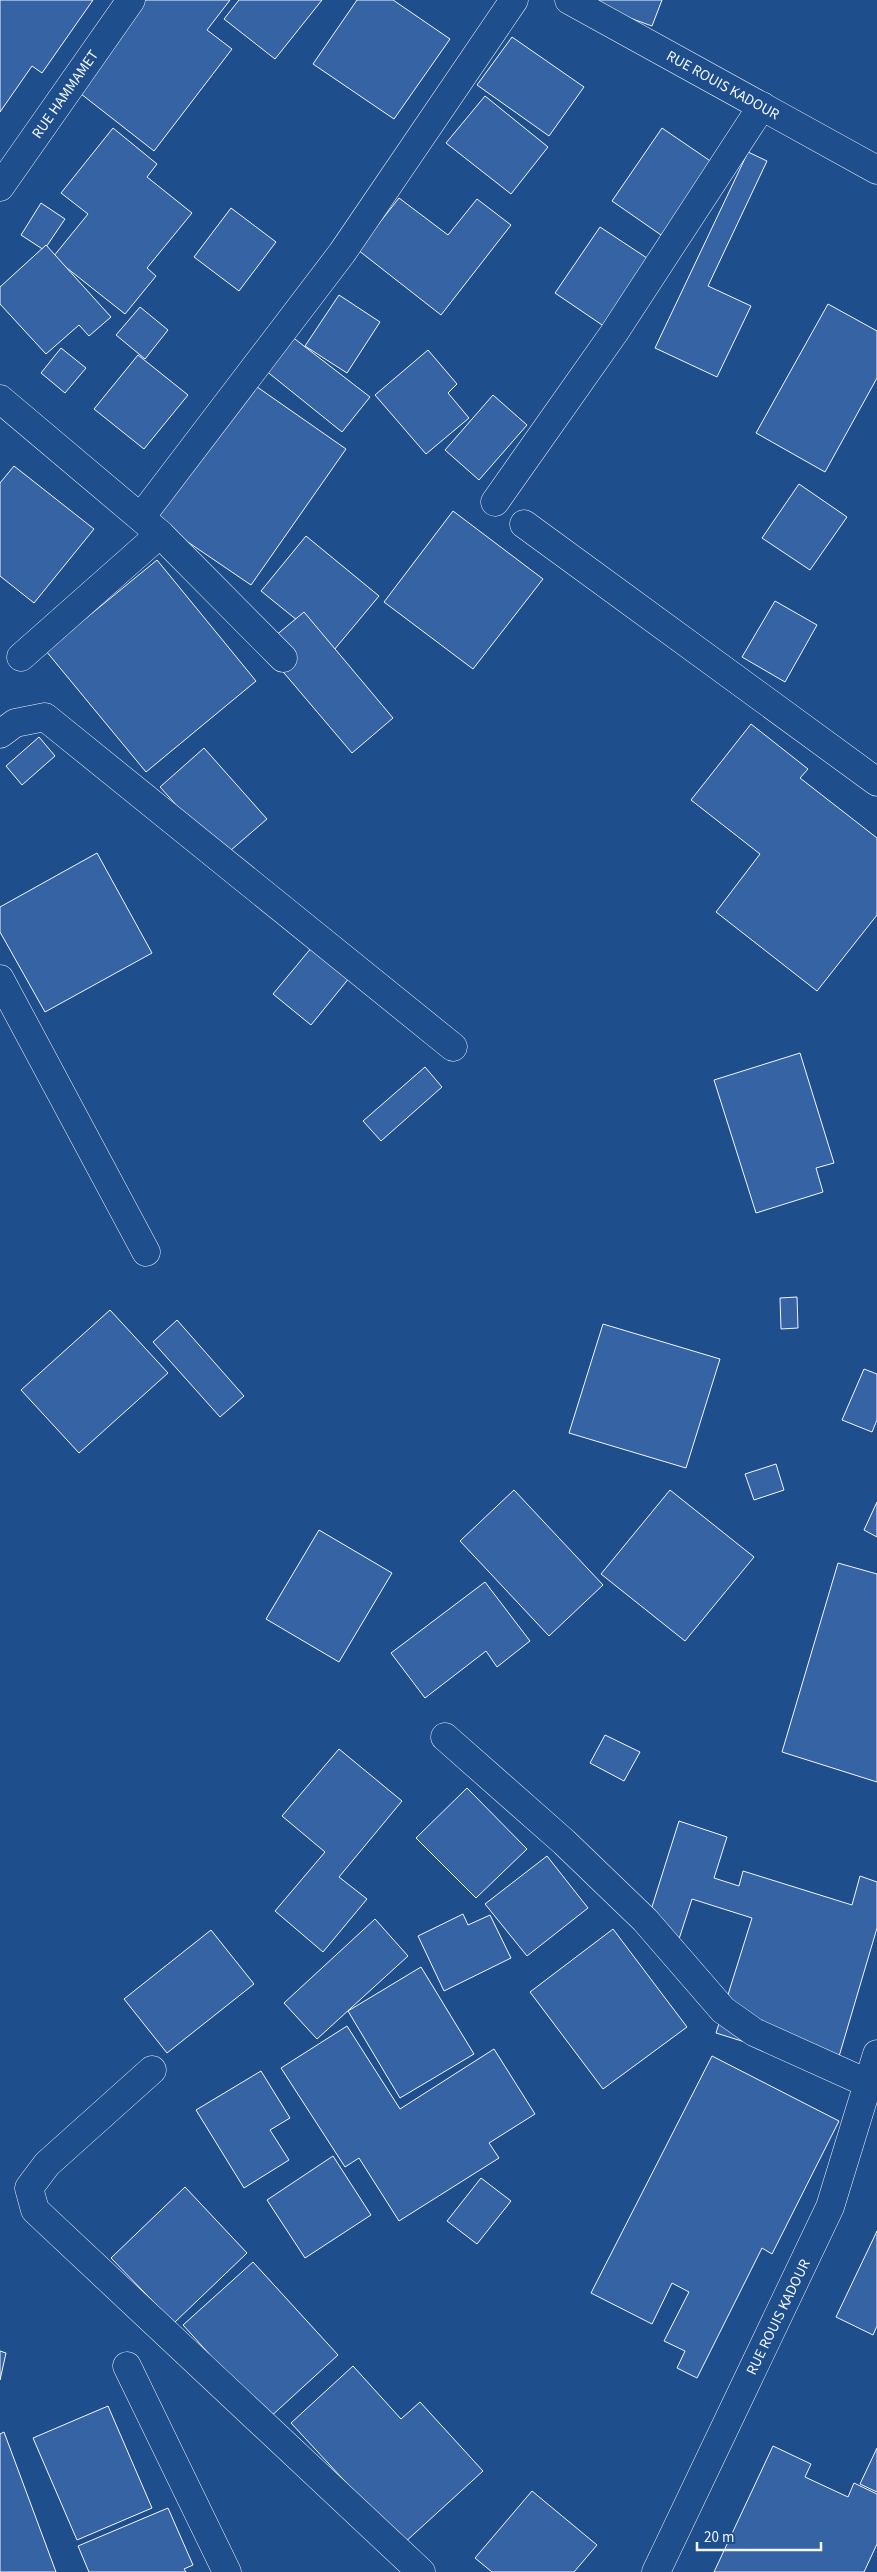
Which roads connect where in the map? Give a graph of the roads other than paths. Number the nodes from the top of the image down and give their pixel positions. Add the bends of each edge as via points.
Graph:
1 (131, 0) edge
2 (514, 0) edge
3 (569, 0) edge
4 (762, 106) junction
5 (877, 170) edge
6 (0, 188) edge
7 (0, 399) edge
8 (495, 502) dead end
9 (524, 524) dead end
10 (150, 526) junction
11 (20, 657) dead end
12 (283, 658) dead end
13 (0, 734) edge
14 (877, 782) edge
15 (0, 979) edge
16 (453, 1047) dead end
17 (146, 1252) dead end
18 (445, 1737) dead end
19 (877, 2054) edge
20 (152, 2070) dead end
21 (867, 2083) junction
22 (127, 2366) dead end
23 (227, 2572) edge
24 (420, 2572) edge
25 (656, 2572) edge

1 - 6 street, RUE HAMMAMET
2 - 10 street via 342,253
3 - 4 street, RUE ROUIS KADOUR
4 - 5 street, RUE ROUIS KADOUR
4 - 8 street via 614,333
7 - 10 street
9 - 14 street
10 - 11 street
10 - 12 street
13 - 16 street via 15,723 45,717
15 - 17 street
18 - 21 street via 564,1842 645,1920 723,2010 754,2032
19 - 21 street, RUE ROUIS KADOUR
20 - 24 street via 47,2164 29,2188 35,2210
21 - 25 street, RUE ROUIS KADOUR via 830,2207
22 - 23 street

